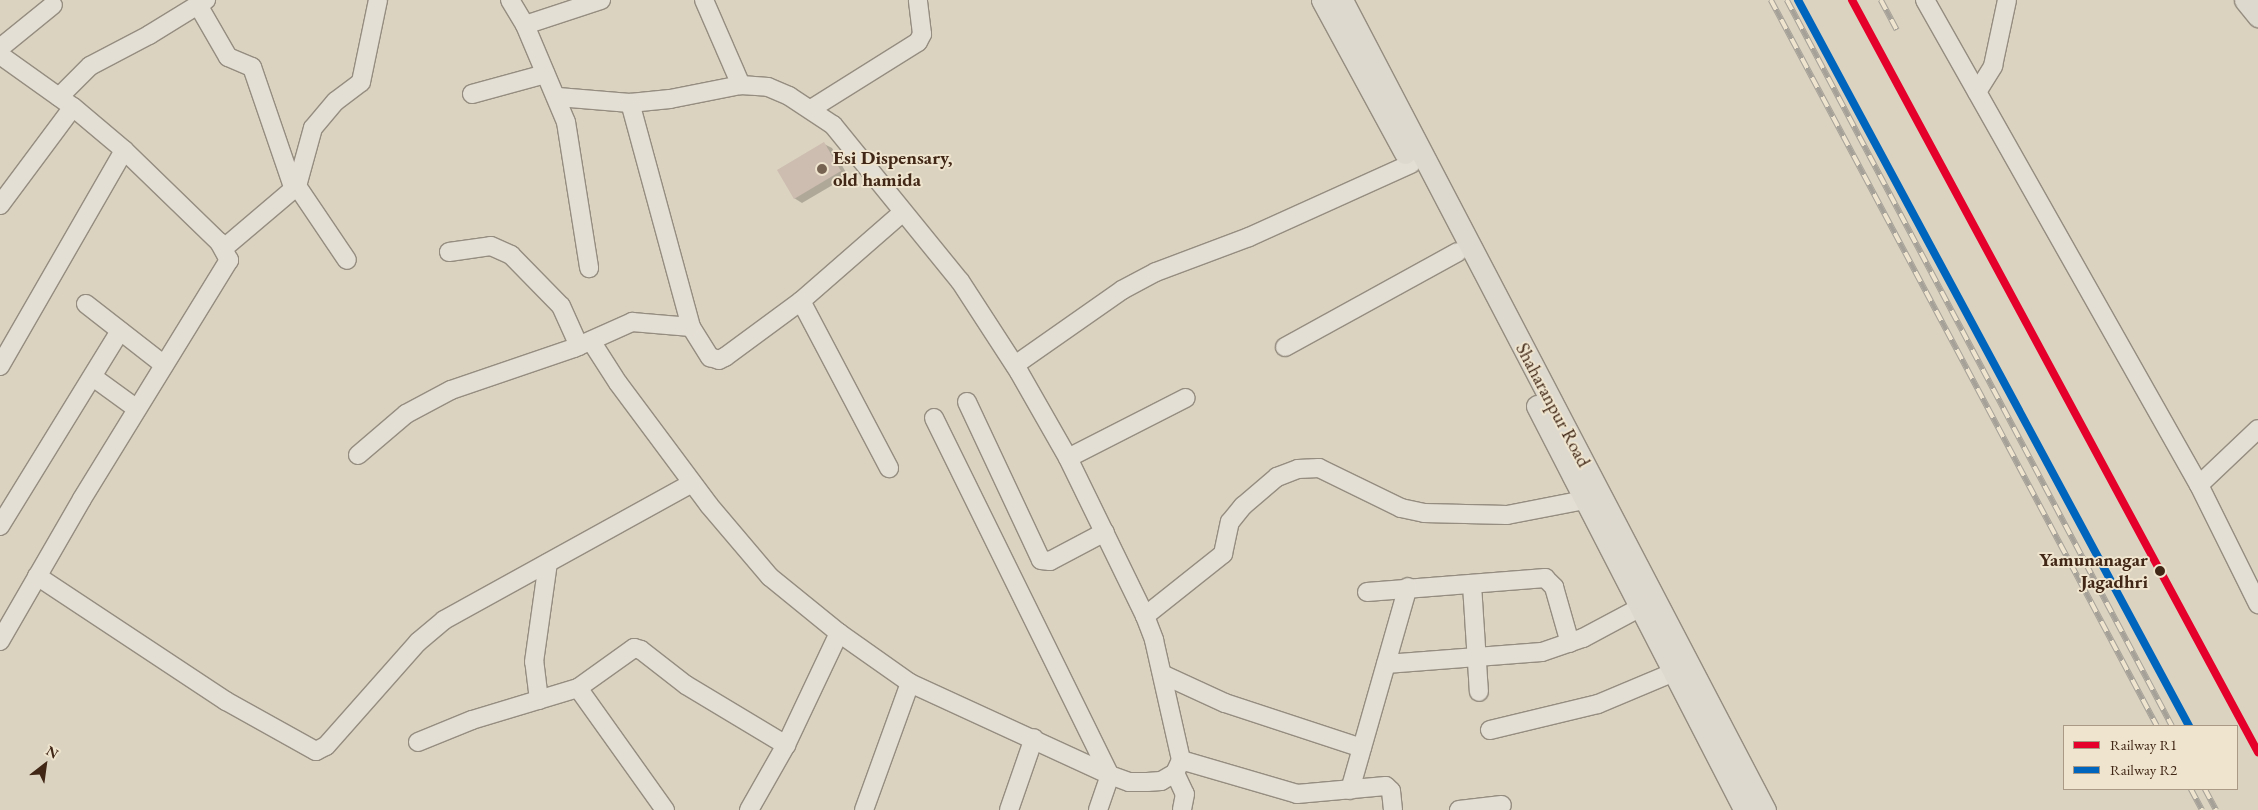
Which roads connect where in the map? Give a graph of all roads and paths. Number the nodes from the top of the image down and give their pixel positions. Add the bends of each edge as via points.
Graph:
1 (378, 0) edge
2 (510, 0) edge
3 (601, 0) edge
4 (704, 0) edge
5 (918, 0) edge
6 (1322, 0) edge
7 (1342, 0) edge
8 (1925, 0) edge
9 (2008, 0) edge
10 (2245, 0) edge
11 (202, 3) edge
12 (53, 5) dead end
13 (2258, 16) edge
14 (525, 24) junction
15 (0, 48) edge
16 (0, 55) edge
17 (545, 74) junction
18 (741, 85) junction
19 (1977, 92) junction
20 (472, 94) dead end
21 (558, 97) junction
22 (66, 102) junction
23 (630, 103) junction
24 (811, 109) junction
25 (124, 150) junction
26 (1411, 164) junction
27 (296, 188) junction
28 (0, 205) edge
29 (903, 212) junction
30 (224, 248) junction
31 (450, 252) dead end
32 (1458, 252) junction
33 (347, 260) dead end
34 (589, 268) dead end
35 (801, 301) junction
36 (86, 304) dead end
37 (691, 327) junction
38 (120, 331) junction
39 (585, 343) junction
40 (1285, 347) dead end
41 (164, 365) junction
42 (1015, 365) junction
43 (0, 366) edge
44 (93, 377) junction
45 (1186, 398) dead end
46 (967, 402) dead end
47 (137, 408) junction
48 (934, 418) dead end
49 (2258, 429) edge
50 (358, 455) dead end
51 (1068, 458) junction
52 (889, 468) dead end
53 (692, 483) junction
54 (2200, 485) junction
55 (1584, 500) junction
56 (0, 526) edge
57 (1105, 532) junction
58 (548, 563) junction
59 (37, 576) junction
60 (1472, 585) junction
61 (1408, 587) junction
62 (1367, 592) dead end
63 (2258, 604) edge
64 (1641, 607) junction
65 (1145, 616) junction
66 (839, 633) junction
67 (0, 641) edge
68 (1570, 643) junction
69 (1477, 658) junction
70 (1386, 664) junction
71 (1682, 668) junction
72 (1164, 674) junction
73 (910, 683) junction
74 (578, 688) junction
75 (1480, 692) dead end
76 (539, 700) junction
77 (1490, 730) dead end
78 (1034, 738) junction
79 (418, 742) dead end
80 (786, 745) junction
81 (1362, 748) junction
82 (1178, 767) junction
83 (1110, 775) junction
84 (1350, 790) junction
85 (1502, 805) dead end
86 (665, 810) edge
87 (749, 810) edge
88 (864, 810) edge
89 (1009, 810) edge
90 (1098, 810) edge
91 (1182, 810) edge
92 (1393, 810) edge
93 (1459, 810) edge
94 (1745, 810) edge
95 (1765, 810) edge

1 - 27 street via 361,82 336,101 313,128
2 - 14 street
3 - 14 street
4 - 18 street
5 - 24 street via 922,34 918,42
6 - 26 main road, Shaharanpur Road
7 - 71 main road, Shaharanpur Road
8 - 19 street
9 - 19 street via 1993,66
10 - 13 main road
11 - 22 street via 90,66
11 - 27 street via 228,57 252,67
12 - 15 street
14 - 17 street
16 - 22 street
17 - 20 street
17 - 21 street
18 - 23 street
18 - 24 street via 768,87
19 - 54 street
21 - 23 street
21 - 34 street via 566,122
22 - 25 street
22 - 28 street
23 - 37 street
24 - 29 street via 833,125
25 - 30 street
25 - 43 street
26 - 32 main road, Shaharanpur Road
26 - 42 street via 1249,237 1156,272 1122,290
27 - 30 street
27 - 33 street
29 - 35 street
29 - 42 street via 960,281
30 - 41 street via 228,253 228,265
31 - 39 street via 491,246 511,256 561,306
32 - 40 street
32 - 55 main road, Shaharanpur Road
35 - 37 street via 719,360 707,353
35 - 52 street
36 - 38 street
37 - 39 street via 632,322
38 - 41 street
38 - 44 street
39 - 50 street via 451,390 406,414
39 - 53 street
41 - 47 street
42 - 51 street
44 - 47 street
44 - 56 street
45 - 51 street
46 - 57 street via 1040,560 1050,561
47 - 59 street
48 - 83 street
49 - 54 street
51 - 57 street
53 - 58 street
53 - 66 street via 770,576
54 - 63 street
55 - 64 main road, Shaharanpur Road
55 - 65 street via 1507,515 1424,513 1401,508 1319,468 1298,469 1277,477 1243,506 1230,522 1223,554
57 - 65 street
58 - 59 street via 444,620 429,632 326,746 314,751 226,701
58 - 76 street via 534,662
59 - 67 street
60 - 61 street
60 - 68 street via 1548,580 1554,587
60 - 69 street
61 - 62 street
61 - 70 street
64 - 68 street
64 - 71 main road, Shaharanpur Road
65 - 72 street
66 - 73 street
66 - 80 street
68 - 69 street via 1542,652
69 - 70 street
69 - 75 street
70 - 81 street
71 - 77 street via 1598,704
71 - 94 main road, Shaharanpur Road
71 - 95 main road, Shaharanpur Road
72 - 81 street via 1225,703
72 - 82 street
73 - 78 street
73 - 88 street
74 - 76 street
74 - 80 street via 630,648 638,648 686,686
74 - 86 street
76 - 79 street via 472,720
78 - 83 street
78 - 89 street
80 - 87 street
81 - 84 street
82 - 83 street via 1161,781 1129,782
82 - 84 street via 1279,792 1311,794
82 - 91 street via 1185,794
83 - 90 street
84 - 92 street via 1386,786 1391,791
85 - 93 street

